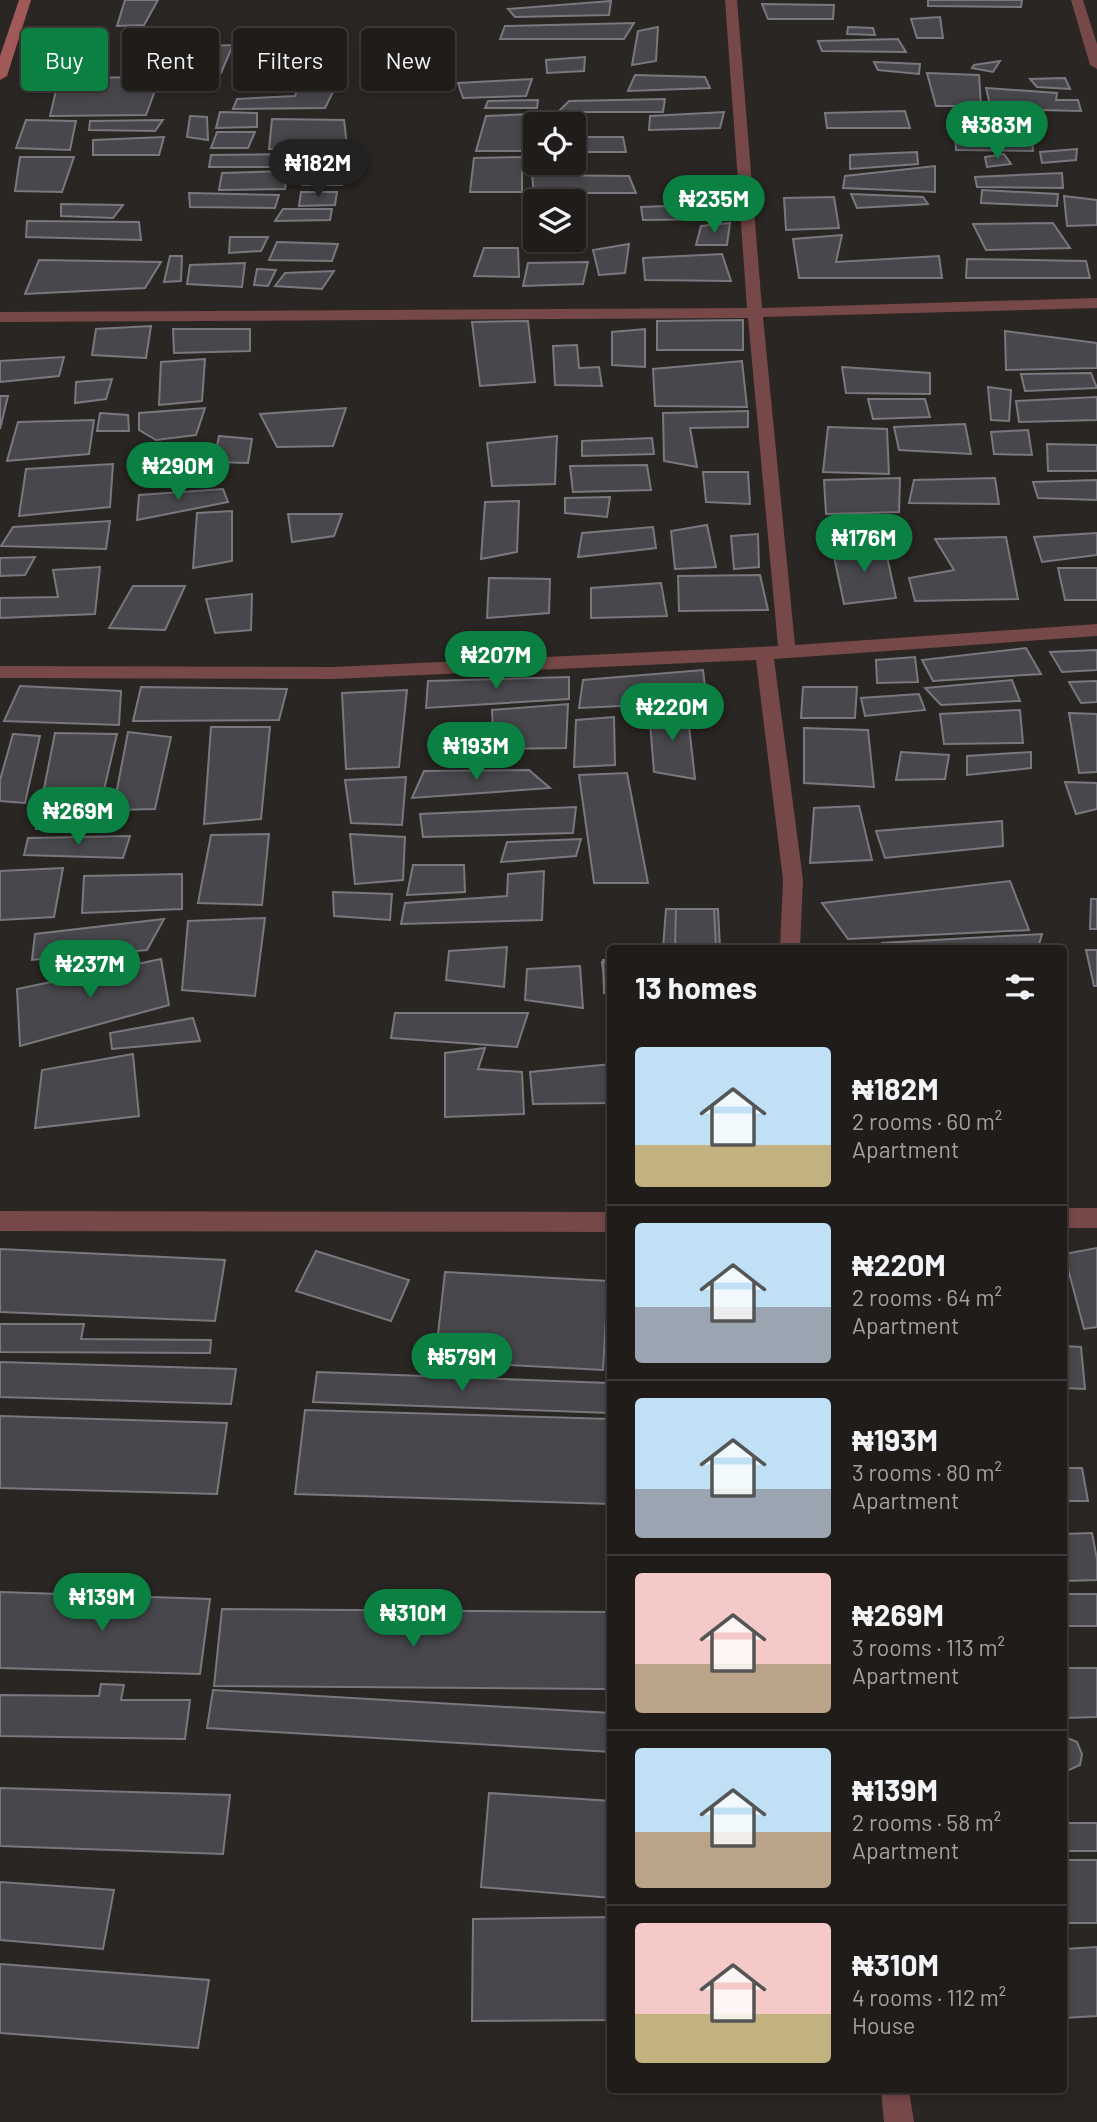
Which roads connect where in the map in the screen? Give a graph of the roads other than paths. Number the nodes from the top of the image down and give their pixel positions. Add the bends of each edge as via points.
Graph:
1 (25, 0) edge
2 (731, 0) edge
3 (1077, 0) edge
4 (1097, 65) edge
5 (0, 76) edge
6 (1097, 303) edge
7 (755, 313) junction
8 (0, 317) edge
9 (1097, 630) edge
10 (787, 652) junction
11 (764, 653) junction
12 (0, 672) edge
13 (790, 945) edge
14 (1097, 1218) edge
15 (1067, 1219) edge
16 (0, 1220) edge
17 (607, 1222) edge
18 (895, 2093) edge
19 (899, 2122) edge

1 - 5 street
2 - 7 street
3 - 4 street
6 - 7 street
7 - 8 street
7 - 10 street
9 - 10 street
10 - 11 street
11 - 12 street via 333,673
11 - 13 street via 793,880
14 - 15 street
16 - 17 street
18 - 19 street

